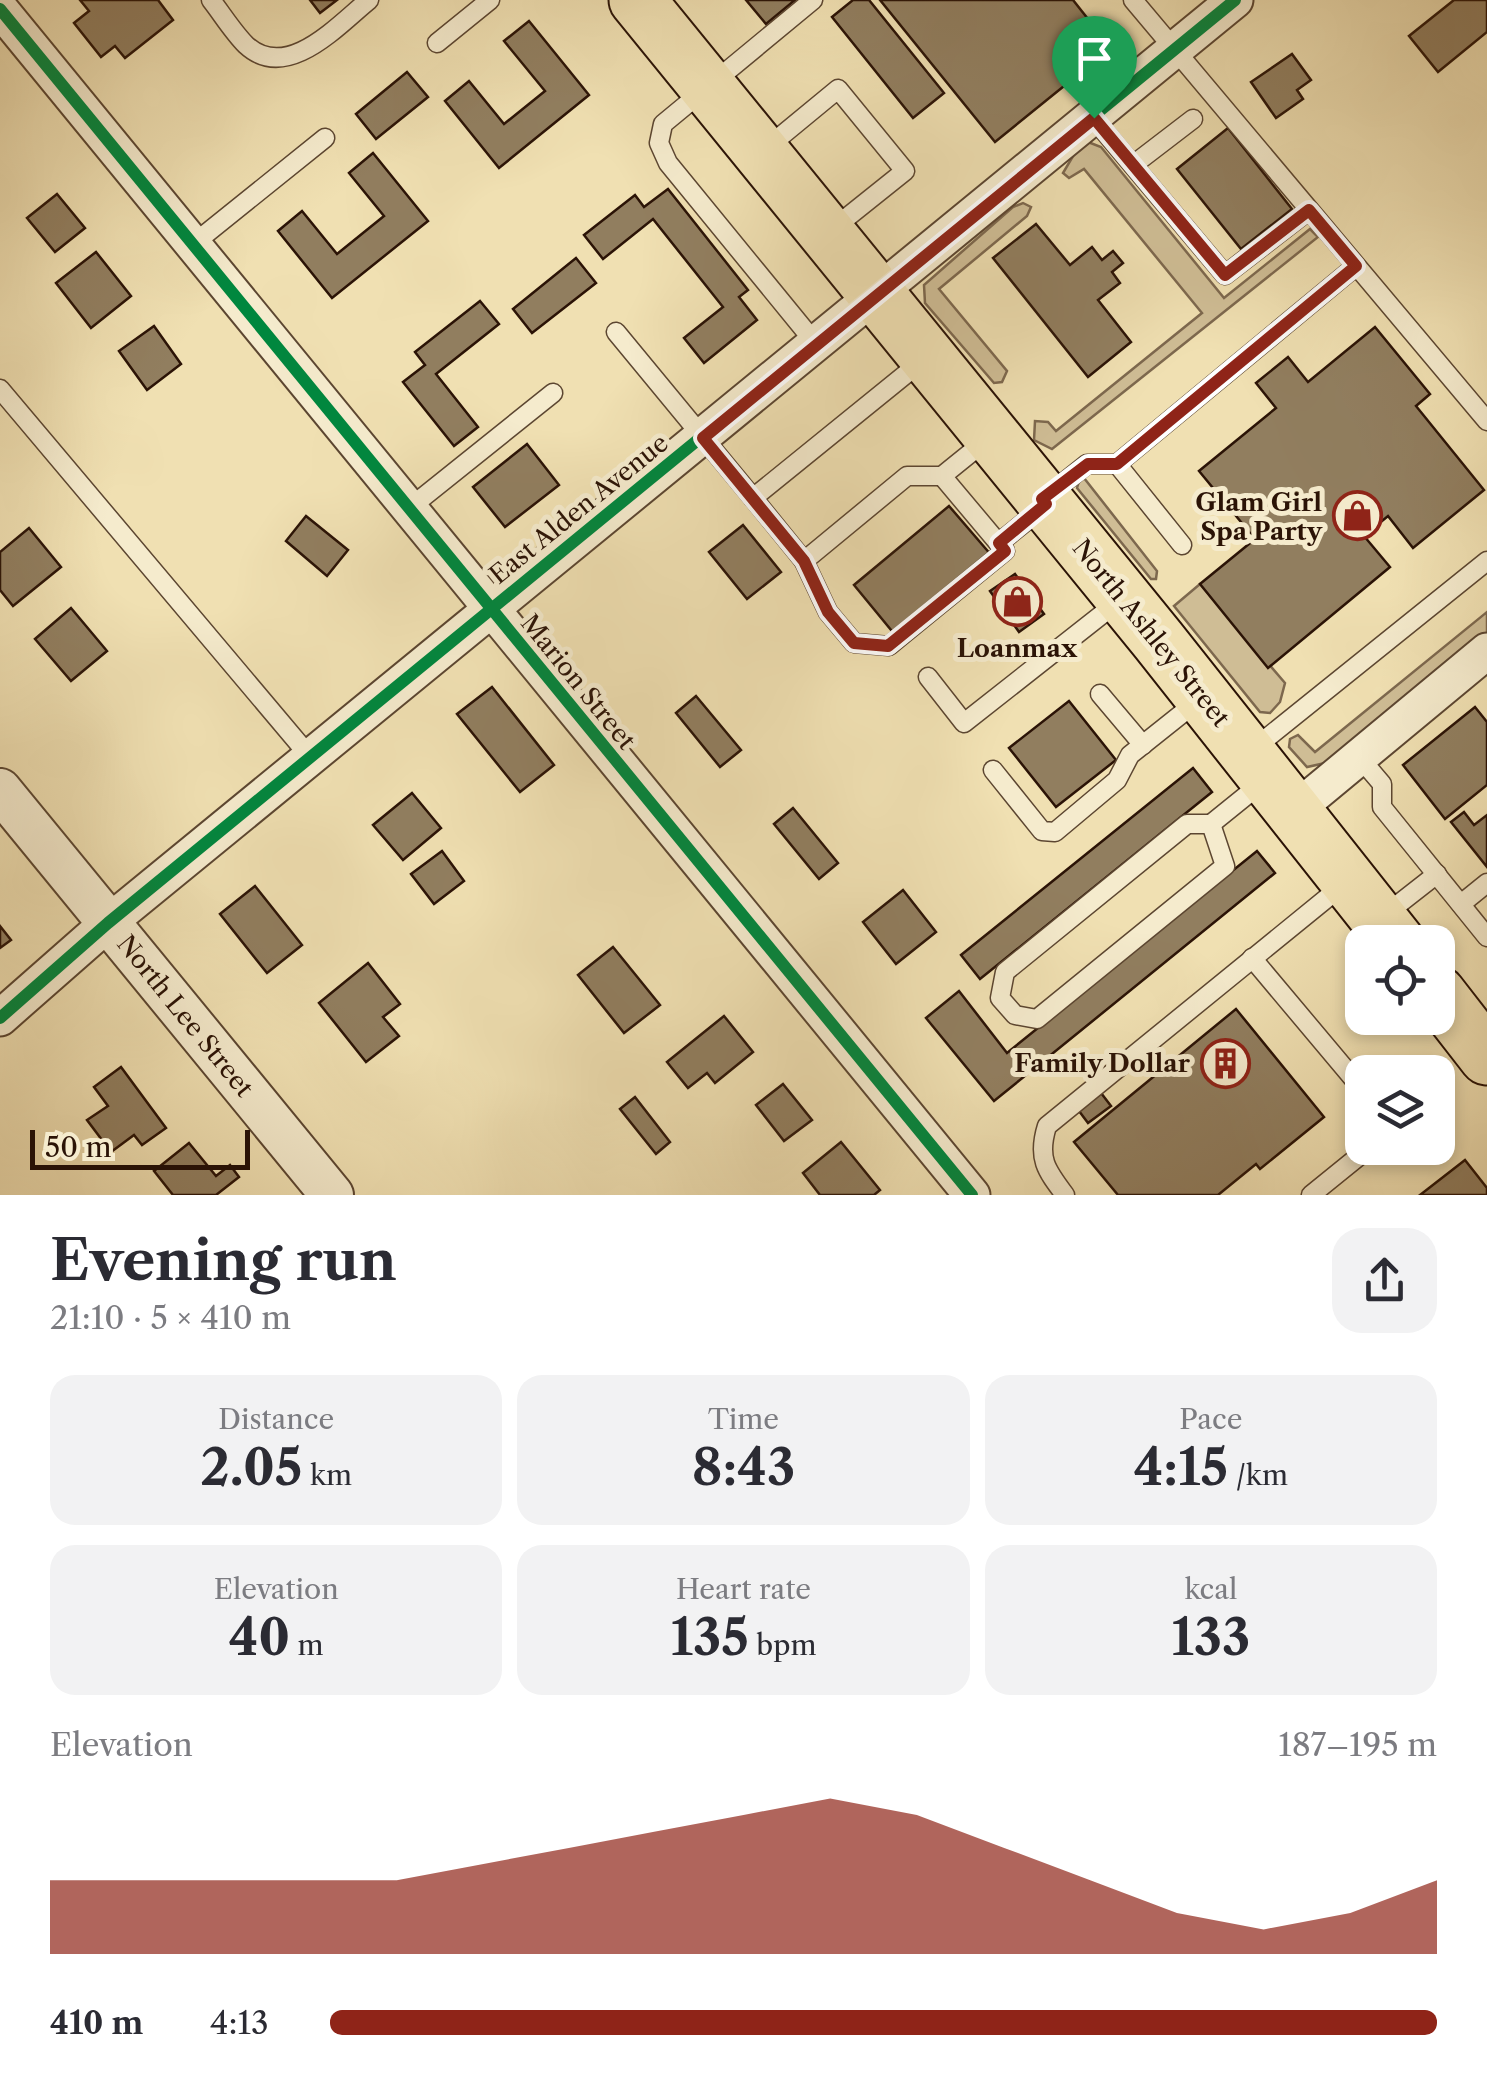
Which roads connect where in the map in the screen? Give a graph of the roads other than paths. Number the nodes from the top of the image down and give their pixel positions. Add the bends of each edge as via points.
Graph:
1 (211, 0) edge
2 (369, 0) edge
3 (490, 0) edge
4 (636, 0) edge
5 (813, 0) edge
6 (1133, 0) edge
7 (1235, 0) edge
8 (0, 9) edge
9 (437, 44) dead end
10 (1175, 50) junction
11 (706, 86) junction
12 (1094, 118) junction
13 (1192, 119) dead end
14 (325, 138) dead end
15 (760, 153) junction
16 (1134, 165) junction
17 (1309, 210) junction
18 (826, 235) junction
19 (192, 245) junction
20 (1356, 266) junction
21 (875, 296) junction
22 (616, 332) dead end
23 (816, 344) junction
24 (926, 358) junction
25 (0, 389) edge
26 (554, 393) dead end
27 (1487, 421) edge
28 (990, 436) junction
29 (703, 438) junction
30 (1117, 464) junction
31 (942, 476) junction
32 (753, 498) junction
33 (1044, 502) junction
34 (407, 510) junction
35 (999, 543) junction
36 (1182, 545) dead end
37 (804, 561) junction
38 (1487, 561) edge
39 (1123, 597) junction
40 (490, 609) junction
41 (1484, 660) edge
42 (928, 677) dead end
43 (1100, 694) dead end
44 (1203, 696) junction
45 (1143, 745) junction
46 (1359, 757) junction
47 (311, 758) junction
48 (993, 770) dead end
49 (1269, 781) junction
50 (0, 790) edge
51 (1212, 824) junction
52 (1436, 874) junction
53 (1487, 883) edge
54 (1461, 904) junction
55 (1375, 914) edge
56 (108, 923) junction
57 (1487, 936) edge
58 (1252, 958) junction
59 (1455, 1011) edge
60 (0, 1018) edge
61 (1482, 1038) edge
62 (1345, 1070) edge
63 (1348, 1165) edge
64 (332, 1195) edge
65 (972, 1195) edge
66 (1066, 1195) edge
67 (1311, 1195) edge

1 - 2 lane via 248,47 271,56 300,56
3 - 9 lane
4 - 11 main road, North Ashley Street
5 - 11 lane
6 - 10 lane
7 - 10 street, East Alden Avenue
8 - 19 street, Marion Street
10 - 12 street, East Alden Avenue
10 - 17 lane
11 - 15 main road, North Ashley Street
11 - 23 lane via 663,124 660,144 668,163
12 - 16 lane
12 - 21 street, East Alden Avenue
13 - 16 lane
14 - 19 lane
15 - 18 main road, North Ashley Street
15 - 18 lane via 838,89 905,171
16 - 17 lane via 1225,275
17 - 20 lane
18 - 21 main road, North Ashley Street
19 - 34 street, Marion Street
20 - 27 lane
20 - 30 lane
21 - 23 street, East Alden Avenue
21 - 24 main road, North Ashley Street
22 - 29 lane
23 - 29 street, East Alden Avenue
24 - 28 main road, North Ashley Street
24 - 32 lane
25 - 47 lane
26 - 34 lane
28 - 31 lane
28 - 33 main road, North Ashley Street
29 - 32 lane
29 - 40 street, East Alden Avenue
30 - 33 lane via 1088,464
30 - 36 lane
31 - 35 lane
31 - 37 lane via 907,476
32 - 37 lane
33 - 35 lane
33 - 39 main road, North Ashley Street
34 - 40 street, Marion Street
35 - 37 lane via 1005,551 888,646 854,643 828,612
38 - 49 lane
39 - 42 lane via 964,723
39 - 44 main road, North Ashley Street
40 - 47 street, East Alden Avenue
40 - 65 street, Marion Street
41 - 46 street
43 - 45 lane
44 - 45 lane
44 - 49 main road, North Ashley Street
45 - 48 lane via 1118,780 1056,832 1042,830
46 - 49 street
46 - 52 lane via 1382,784 1382,807
47 - 56 street, East Alden Avenue
49 - 51 lane
49 - 55 main road, North Ashley Street
50 - 56 street, North Lee Street
51 - 51 lane via 1187,824 1005,972 1000,998 1014,1015 1037,1019 1225,866
52 - 54 lane
52 - 55 lane
53 - 54 lane
54 - 57 lane
55 - 58 lane
56 - 60 street, East Alden Avenue
56 - 64 street, North Lee Street
58 - 62 lane
58 - 66 lane via 1046,1126 1043,1167
59 - 61 main road
63 - 67 lane

